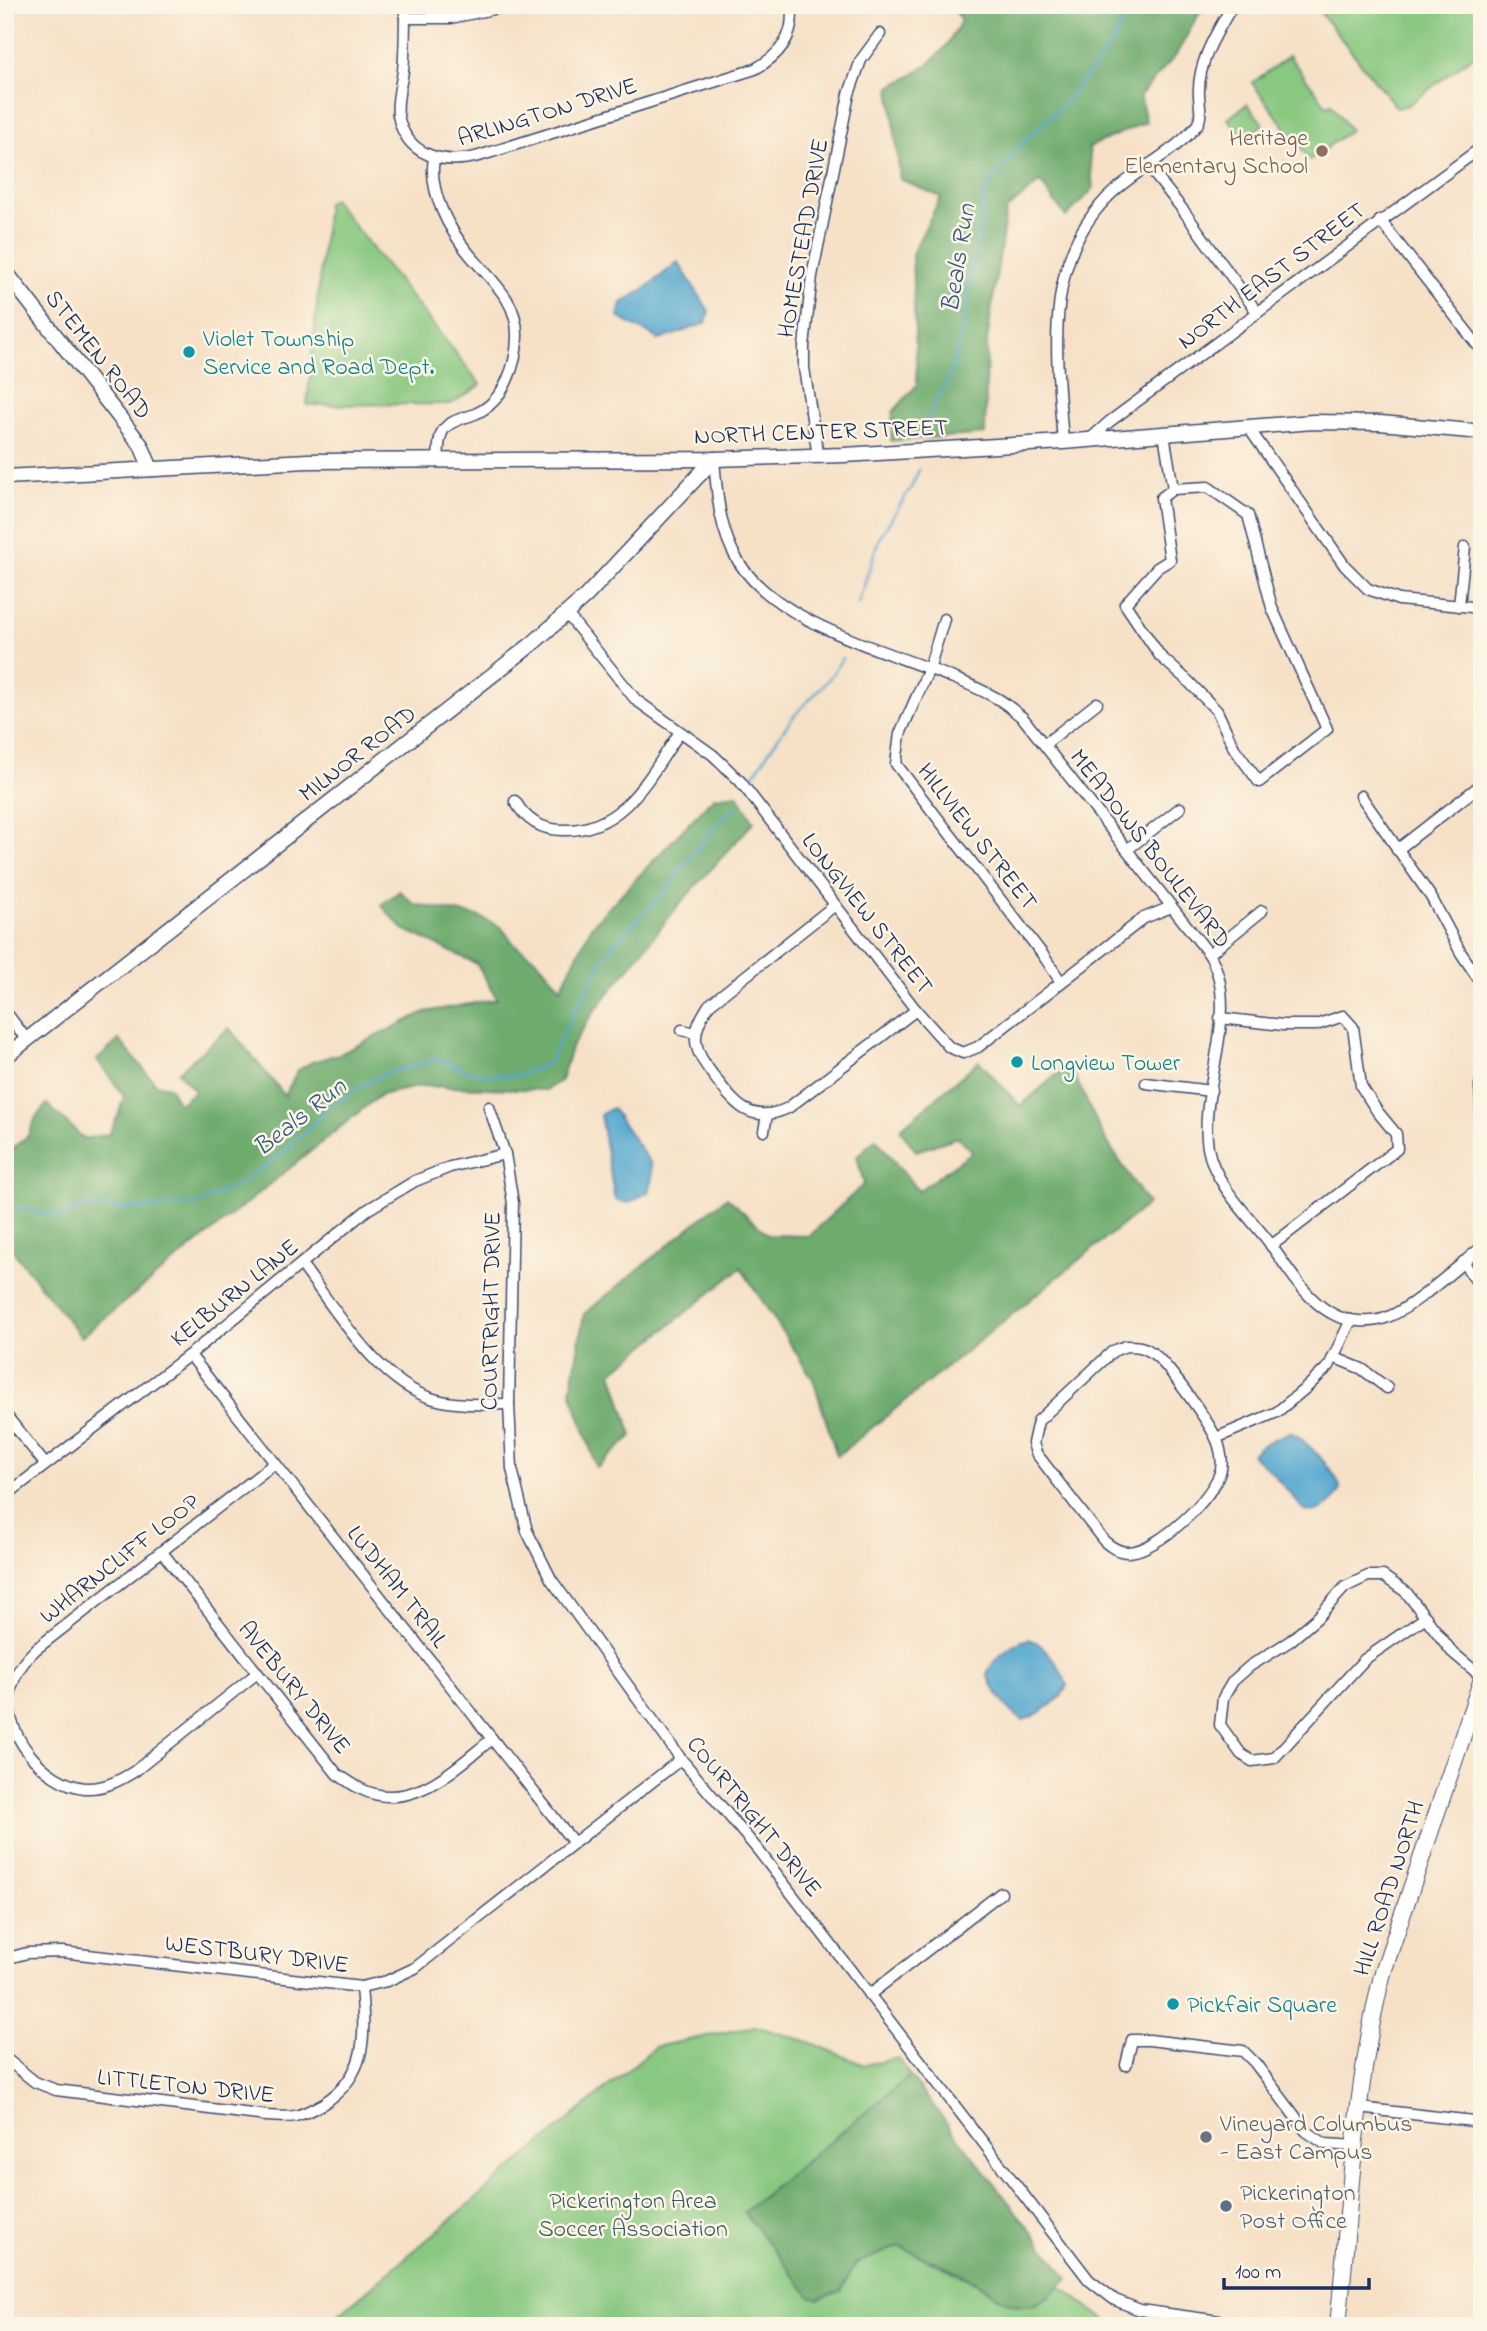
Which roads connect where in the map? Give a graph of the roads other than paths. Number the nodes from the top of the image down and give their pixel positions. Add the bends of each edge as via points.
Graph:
1 (405, 5) edge
2 (512, 5) edge
3 (791, 5) edge
4 (1232, 6) edge
5 (405, 18) junction
6 (880, 34) dead end
7 (1482, 147) edge
8 (435, 158) junction
9 (1147, 165) junction
10 (1380, 220) junction
11 (5, 271) edge
12 (1257, 312) junction
13 (1482, 351) edge
14 (1248, 427) junction
15 (1482, 432) edge
16 (1164, 434) junction
17 (1089, 440) junction
18 (1063, 442) junction
19 (818, 456) junction
20 (714, 459) junction
21 (439, 460) junction
22 (156, 469) junction
23 (5, 477) edge
24 (1172, 489) junction
25 (1465, 547) dead end
26 (1459, 606) junction
27 (1482, 608) edge
28 (567, 614) junction
29 (944, 619) dead end
30 (929, 669) junction
31 (1097, 703) dead end
32 (680, 732) junction
33 (1045, 744) junction
34 (1482, 784) edge
35 (1361, 796) dead end
36 (515, 801) dead end
37 (1180, 808) dead end
38 (1128, 849) junction
39 (1397, 850) junction
40 (835, 905) junction
41 (1171, 907) junction
42 (1262, 911) dead end
43 (1209, 954) junction
44 (1061, 982) junction
45 (1482, 984) edge
46 (916, 1010) junction
47 (5, 1011) edge
48 (1220, 1018) junction
49 (682, 1030) dead end
50 (696, 1032) junction
51 (27, 1040) junction
52 (5, 1057) edge
53 (1482, 1082) edge
54 (1146, 1083) dead end
55 (1211, 1091) junction
56 (489, 1107) dead end
57 (767, 1115) junction
58 (1482, 1120) edge
59 (764, 1131) dead end
60 (505, 1153) junction
61 (1271, 1245) junction
62 (1482, 1247) edge
63 (1463, 1262) junction
64 (301, 1265) junction
65 (1482, 1289) edge
66 (1351, 1320) junction
67 (190, 1355) junction
68 (1333, 1357) junction
69 (1387, 1388) dead end
70 (509, 1404) junction
71 (5, 1414) edge
72 (1216, 1438) junction
73 (275, 1463) junction
74 (45, 1464) junction
75 (5, 1496) edge
76 (162, 1552) junction
77 (1426, 1617) junction
78 (256, 1674) junction
79 (1482, 1678) edge
80 (492, 1739) junction
81 (681, 1759) junction
82 (574, 1843) junction
83 (1001, 1893) dead end
84 (5, 1959) edge
85 (360, 1987) junction
86 (869, 1995) junction
87 (5, 2057) edge
88 (1126, 2065) dead end
89 (1359, 2109) junction
90 (1482, 2122) edge
91 (1356, 2146) junction
92 (1255, 2326) edge
93 (1338, 2326) edge

1 - 5 street, ARLINGTON DRIVE
2 - 5 street via 451,18
3 - 8 street, ARLINGTON DRIVE via 789,36 782,49 755,69 479,156
4 - 9 street via 1204,64 1199,123
5 - 8 street, ARLINGTON DRIVE via 398,115 415,145
6 - 19 street, HOMESTEAD DRIVE via 861,60 849,94 812,276 803,346
7 - 10 street, NORTH EAST STREET
8 - 21 street via 433,181 441,207 468,252 502,290 517,338 497,399 488,408 444,428
9 - 12 street
9 - 18 street via 1106,199 1087,222 1063,277 1057,336
10 - 12 street, NORTH EAST STREET
10 - 13 street
11 - 22 main road, STEMEN ROAD
12 - 17 street, NORTH EAST STREET
14 - 15 main road, NORTH CENTER STREET via 1351,422
14 - 16 main road, NORTH CENTER STREET
14 - 26 street via 1345,566 1368,589 1399,600
16 - 17 main road, NORTH CENTER STREET
16 - 24 street
17 - 18 main road, NORTH CENTER STREET
18 - 19 main road, NORTH CENTER STREET
19 - 20 main road, NORTH CENTER STREET
20 - 21 main road, NORTH CENTER STREET
20 - 28 main road, MILNOR ROAD
20 - 30 street, MEADOWS BOULEVARD via 726,535 756,584 805,618
21 - 22 main road, NORTH CENTER STREET
22 - 23 main road, NORTH CENTER STREET
24 - 24 street via 1161,498 1170,560 1125,604 1160,656 1217,711 1234,748 1259,782 1328,730 1272,608 1248,515 1208,487
25 - 26 street
26 - 27 street
28 - 32 street, LONGVIEW STREET via 629,693
28 - 51 main road, MILNOR ROAD
29 - 30 street, HILLVIEW STREET
30 - 33 street, MEADOWS BOULEVARD via 999,699
30 - 44 street, HILLVIEW STREET via 900,734 896,764
31 - 33 street
32 - 36 street via 635,797 600,824 571,831 544,828 522,813
32 - 40 street, LONGVIEW STREET via 740,781
33 - 38 street, MEADOWS BOULEVARD
34 - 39 street
35 - 39 street
37 - 38 street
38 - 41 street, MEADOWS BOULEVARD
39 - 45 street via 1431,897
40 - 46 street, LONGVIEW STREET
40 - 50 street via 709,1005
41 - 43 street, MEADOWS BOULEVARD
41 - 44 street, LONGVIEW STREET via 1144,919
42 - 43 street
43 - 48 street, MEADOWS BOULEVARD via 1217,968 1223,1000
44 - 46 street, LONGVIEW STREET via 978,1047 963,1053 949,1047
46 - 57 street via 788,1108
47 - 51 street
48 - 55 street, MEADOWS BOULEVARD
48 - 61 street via 1316,1025 1343,1016 1353,1027 1361,1086 1396,1134 1397,1149
49 - 50 street
50 - 57 street via 701,1059 732,1101
51 - 52 main road, MILNOR ROAD
53 - 58 street
54 - 55 street
55 - 61 street, MEADOWS BOULEVARD via 1208,1149 1218,1176
56 - 60 street, COURTRIGHT DRIVE
57 - 59 street
60 - 64 street, KELBURN LANE via 415,1181 368,1210
60 - 70 street, COURTRIGHT DRIVE via 513,1203
61 - 66 street, MEADOWS BOULEVARD via 1309,1295 1331,1314
62 - 63 street
63 - 65 street
63 - 66 street via 1387,1317
64 - 67 street, KELBURN LANE
64 - 70 street via 374,1359 411,1391 456,1404
66 - 68 street
67 - 73 street, LUDHAM TRAIL
67 - 74 street, KELBURN LANE
68 - 69 street via 1362,1369
68 - 72 street via 1329,1366 1277,1412
70 - 81 street, COURTRIGHT DRIVE via 512,1469 527,1531 551,1579
71 - 74 street
72 - 72 street via 1155,1354 1137,1346 1113,1351 1050,1408 1038,1421 1033,1443 1104,1541 1118,1551 1129,1552 1163,1538 1205,1500 1222,1467
73 - 76 street, WHARNCLIFF LOOP
73 - 80 street, LUDHAM TRAIL
74 - 75 street, KELBURN LANE
76 - 78 street, AVEBURY DRIVE
76 - 78 street, WHARNCLIFF LOOP via 19,1666 10,1692 12,1723 24,1746 43,1770 67,1785 114,1784
77 - 77 street via 1406,1592 1383,1576 1368,1576 1345,1587 1290,1641 1233,1681 1223,1698 1220,1725 1241,1754 1252,1761 1274,1758 1365,1659
77 - 79 street via 1452,1652
78 - 80 street, AVEBURY DRIVE via 337,1774 362,1790 389,1797 420,1791
79 - 89 main road, HILL ROAD NORTH via 1383,1972
80 - 82 street, LUDHAM TRAIL
81 - 82 street, WESTBURY DRIVE
81 - 86 street, COURTRIGHT DRIVE via 758,1850
82 - 85 street, WESTBURY DRIVE via 415,1968
83 - 86 street
84 - 85 street, WESTBURY DRIVE via 62,1952
85 - 87 street, LITTLETON DRIVE via 363,2043 358,2066 335,2095 295,2116 55,2090 35,2082
86 - 92 street, COURTRIGHT DRIVE via 1089,2280 1115,2300 1140,2310
88 - 91 street via 1132,2040 1243,2050 1306,2131 1325,2144
89 - 90 street
89 - 91 main road, HILL ROAD NORTH
91 - 93 main road, HILL ROAD NORTH

